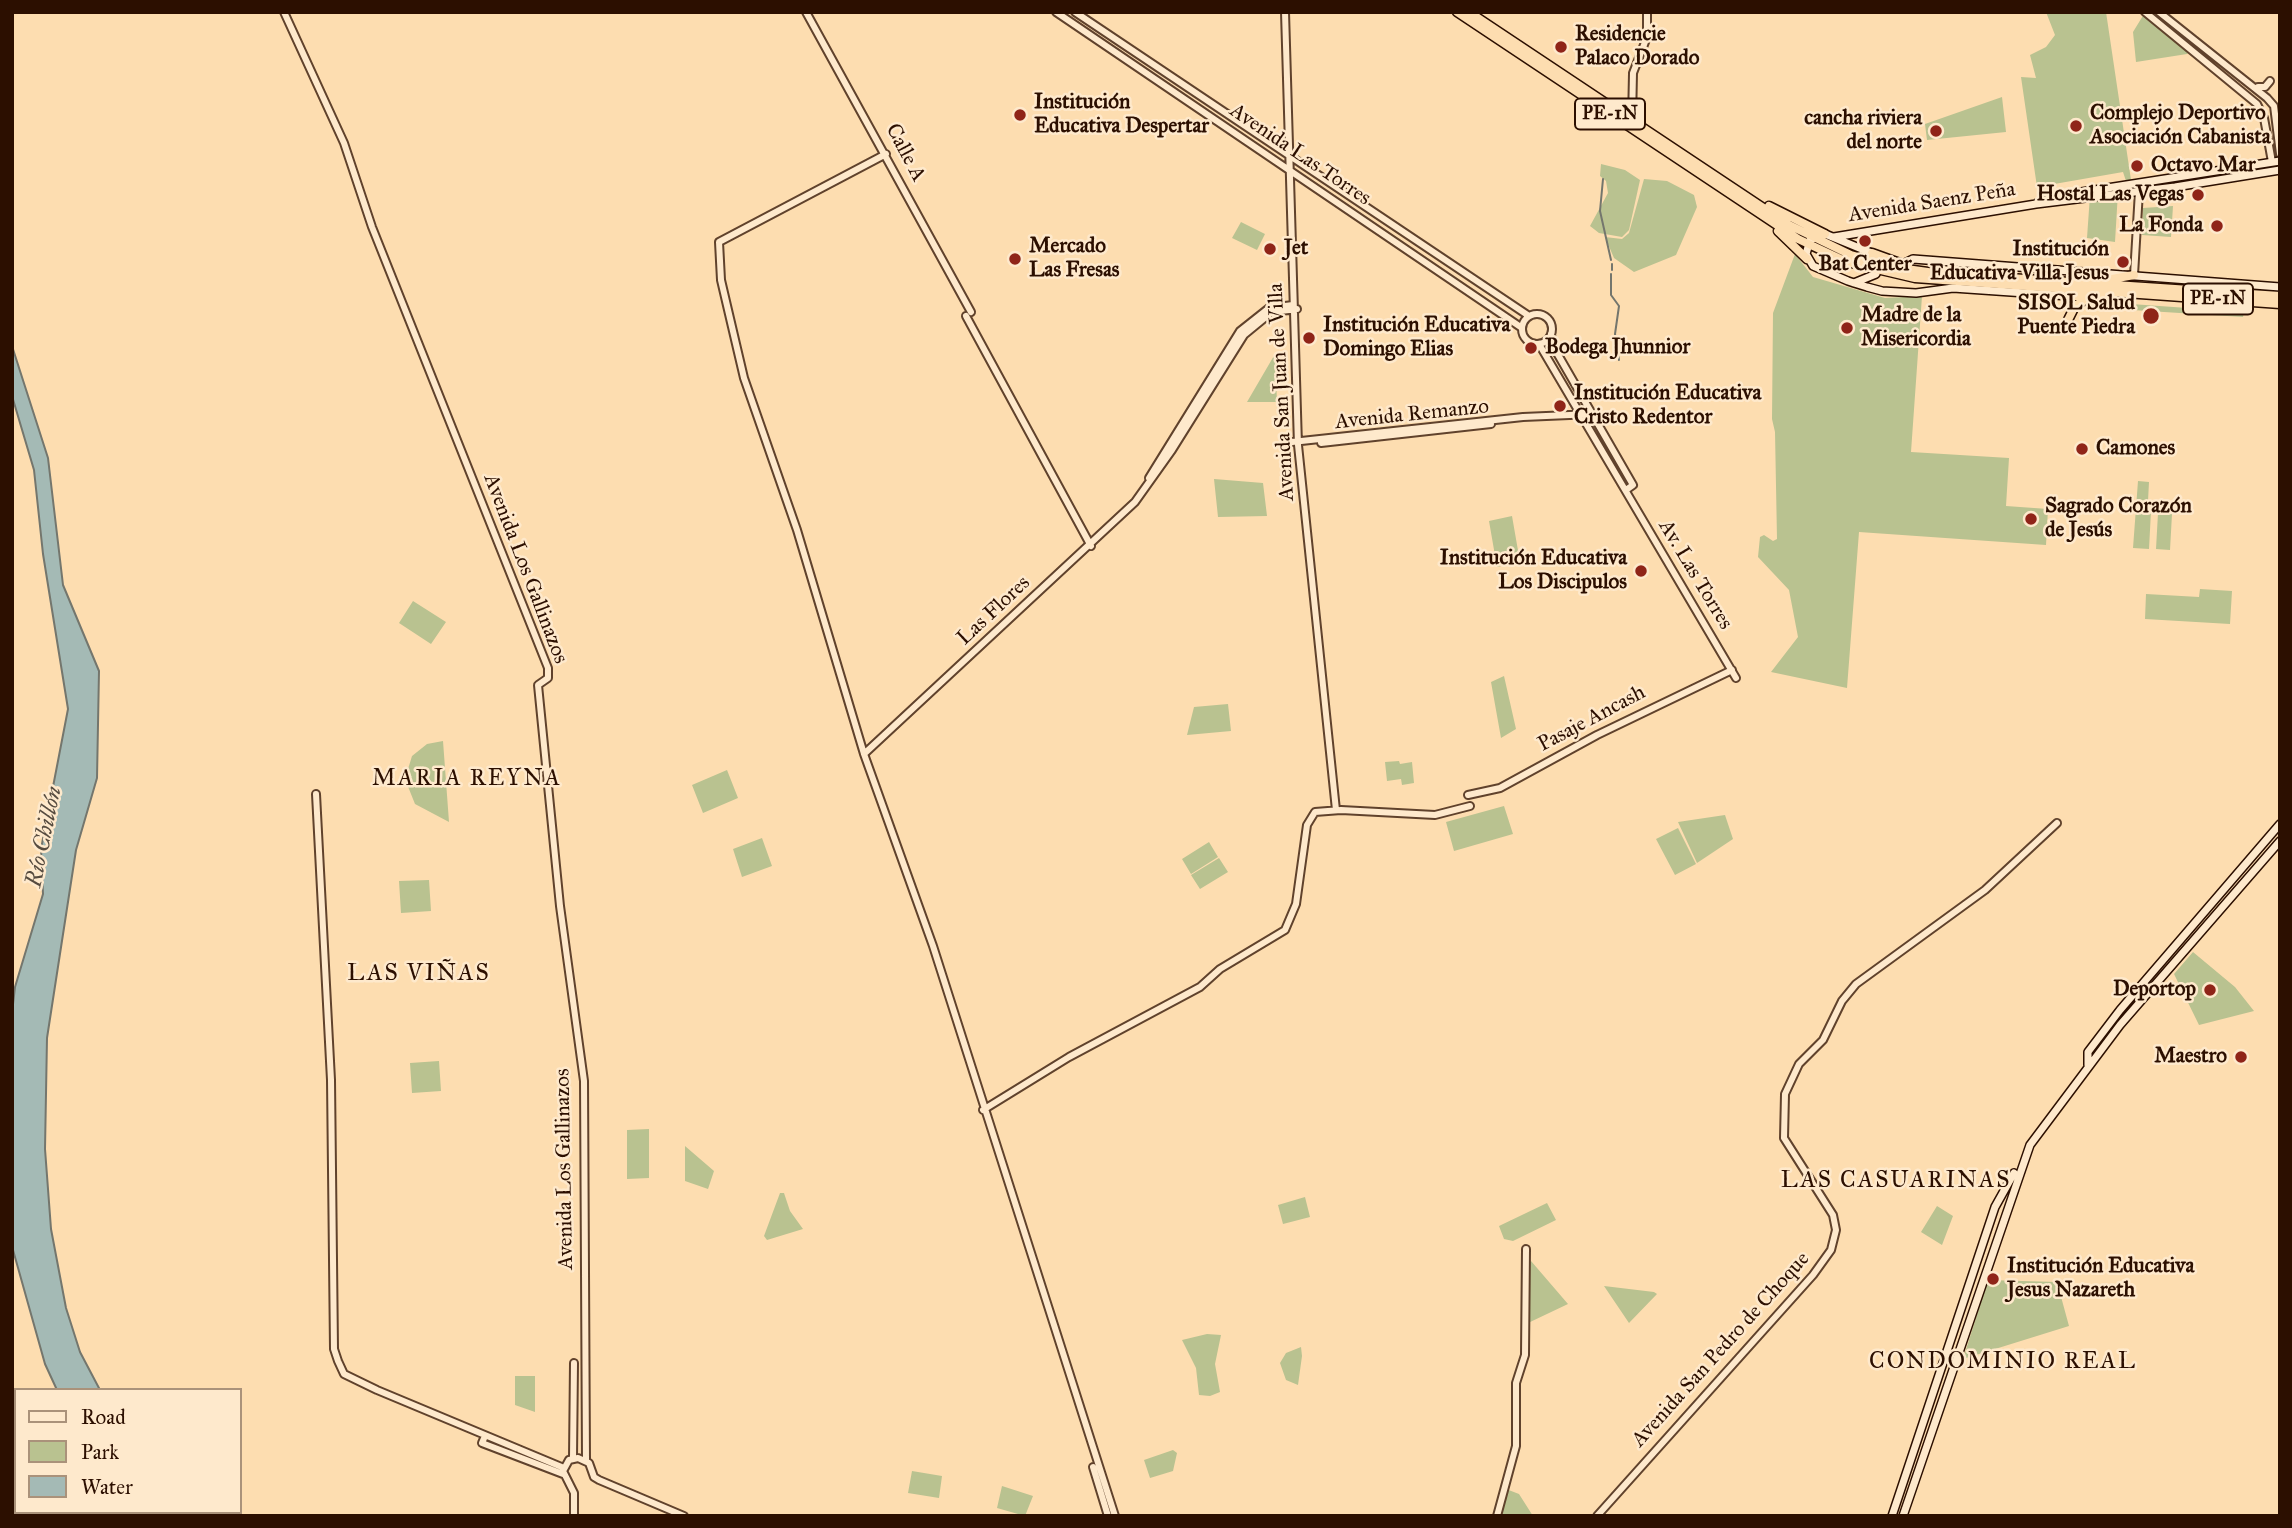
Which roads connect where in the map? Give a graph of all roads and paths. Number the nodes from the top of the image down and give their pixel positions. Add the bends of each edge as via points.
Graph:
1 (284, 12) edge
2 (806, 12) edge
3 (1057, 12) edge
4 (1074, 12) edge
5 (1286, 12) edge
6 (1457, 12) edge
7 (1469, 12) edge
8 (1647, 12) edge
9 (2145, 12) edge
10 (2159, 12) edge
11 (2270, 81) dead end
12 (2253, 86) junction
13 (1632, 121) junction
14 (2276, 125) junction
15 (2266, 126) junction
16 (886, 154) junction
17 (2280, 155) edge
18 (1293, 160) junction
19 (2276, 162) edge
20 (2280, 170) edge
21 (1293, 172) junction
22 (2229, 174) junction
23 (1732, 188) junction
24 (2139, 191) junction
25 (2036, 204) junction
26 (1764, 216) junction
27 (1835, 236) junction
28 (1810, 241) junction
29 (1871, 253) junction
30 (1807, 259) junction
31 (1903, 264) junction
32 (1878, 267) junction
33 (1919, 271) junction
34 (2134, 275) junction
35 (1854, 283) junction
36 (2092, 283) junction
37 (2280, 287) edge
38 (2157, 294) junction
39 (2069, 296) joint
40 (2098, 296) junction
41 (2280, 296) edge
42 (2280, 304) edge
43 (1296, 307) junction
44 (1529, 316) junction
45 (2068, 320) dead end
46 (1522, 328) junction
47 (1551, 334) junction
48 (1539, 344) junction
49 (1582, 413) junction
50 (1593, 414) junction
51 (1300, 443) junction
52 (1626, 490) junction
53 (1091, 546) junction
54 (1732, 670) junction
55 (1736, 678) dead end
56 (864, 754) junction
57 (316, 794) dead end
58 (1468, 795) dead end
59 (1470, 806) dead end
60 (1338, 810) junction
61 (2057, 823) dead end
62 (2280, 824) edge
63 (2280, 841) edge
64 (2088, 1065) junction
65 (984, 1110) junction
66 (2021, 1164) junction
67 (1526, 1249) dead end
68 (574, 1363) dead end
69 (573, 1458) junction
70 (586, 1460) junction
71 (1093, 1467) dead end
72 (563, 1471) junction
73 (574, 1516) edge
74 (684, 1516) edge
75 (1108, 1516) edge
76 (1115, 1516) edge
77 (1497, 1516) edge
78 (1597, 1516) edge
79 (1892, 1516) edge
80 (1903, 1516) edge

1 - 70 street, Avenida Los Gallinazos via 344,144 372,227 548,668 548,678 538,685 560,905 584,1081
2 - 16 street, Calle A
3 - 21 street, Avenida Las Torres
4 - 18 street, Avenida Las Torres
5 - 18 street, Avenida San Juan de Villa
6 - 26 highway, PE-1N
7 - 13 highway, PE-1N
8 - 13 street via 1647,37 1633,73
9 - 15 street via 2250,97 2262,111
10 - 12 street
11 - 12 street via 2261,88
12 - 14 street via 2274,106
13 - 23 highway, PE-1N
14 - 15 street
14 - 17 street
15 - 19 street
16 - 53 street, Calle A
16 - 56 street via 718,244 740,367 792,517
18 - 21 street, Avenida San Juan de Villa
18 - 44 street, Avenida Las Torres
19 - 22 main road, Avenida Saenz Peña
20 - 22 main road, Avenida Saenz Peña
21 - 43 street, Avenida San Juan de Villa
21 - 46 street, Avenida Las Torres
22 - 24 main road, Avenida Saenz Peña
22 - 25 main road, Avenida Saenz Peña via 2056,196
23 - 27 highway
23 - 28 highway, PE-1N
24 - 25 main road, Avenida Saenz Peña
24 - 34 street
25 - 27 main road, Avenida Saenz Peña
26 - 28 highway, PE-1N
26 - 30 highway
27 - 28 main road, Avenida Saenz Peña
27 - 29 main road
28 - 30 main road
28 - 32 highway, PE-1N
29 - 31 highway
29 - 32 main road
30 - 35 main road via 1821,271
31 - 33 highway
31 - 34 main road via 1913,259
32 - 33 highway, PE-1N
32 - 35 main road via 1868,279
32 - 38 highway, PE-1N via 1924,278
33 - 36 highway, PE-1N
34 - 36 highway
34 - 37 main road
35 - 39 main road via 1897,293 1952,288
36 - 41 highway, PE-1N
38 - 40 highway
38 - 42 highway, PE-1N
39 - 40 highway
40 - 45 highway via 2078,303
43 - 51 street, Avenida San Juan de Villa
43 - 53 street, Las Flores via 1269,308 1240,331 1144,489
44 - 46 street
44 - 47 street via 1547,318
46 - 48 street via 1528,341
47 - 48 street
47 - 50 street, Av. Las Torres via 1552,344
48 - 49 street, Av. Las Torres
49 - 50 street, Avenida Remanzo
49 - 51 street, Avenida Remanzo via 1429,433
49 - 52 street, Av. Las Torres
50 - 52 street, Av. Las Torres via 1633,485
51 - 60 street, Avenida San Juan de Villa
52 - 54 street, Av. Las Torres
53 - 56 street, Las Flores
54 - 55 street, Av. Las Torres
54 - 58 street, Pasaje Ancash via 1608,729 1500,788
56 - 65 street via 933,946
57 - 72 street via 331,1094 334,1349 344,1374
59 - 60 street via 1435,815
60 - 65 street via 1315,812 1310,817 1296,904 1285,930 1220,969 1200,987 1069,1057
61 - 78 street, Avenida San Pedro de Choque via 1985,890 1856,984 1823,1040 1799,1064 1785,1094 1784,1138 1833,1215 1836,1230 1831,1251
62 - 64 main road via 2120,1010 2088,1052
63 - 64 main road
64 - 66 main road via 2037,1133
65 - 76 street
66 - 79 main road via 1995,1207
66 - 80 main road
67 - 77 street via 1525,1355 1516,1383 1516,1446
68 - 69 street
69 - 70 street
69 - 72 street
70 - 74 street via 599,1480
71 - 75 street
72 - 73 street via 572,1489

